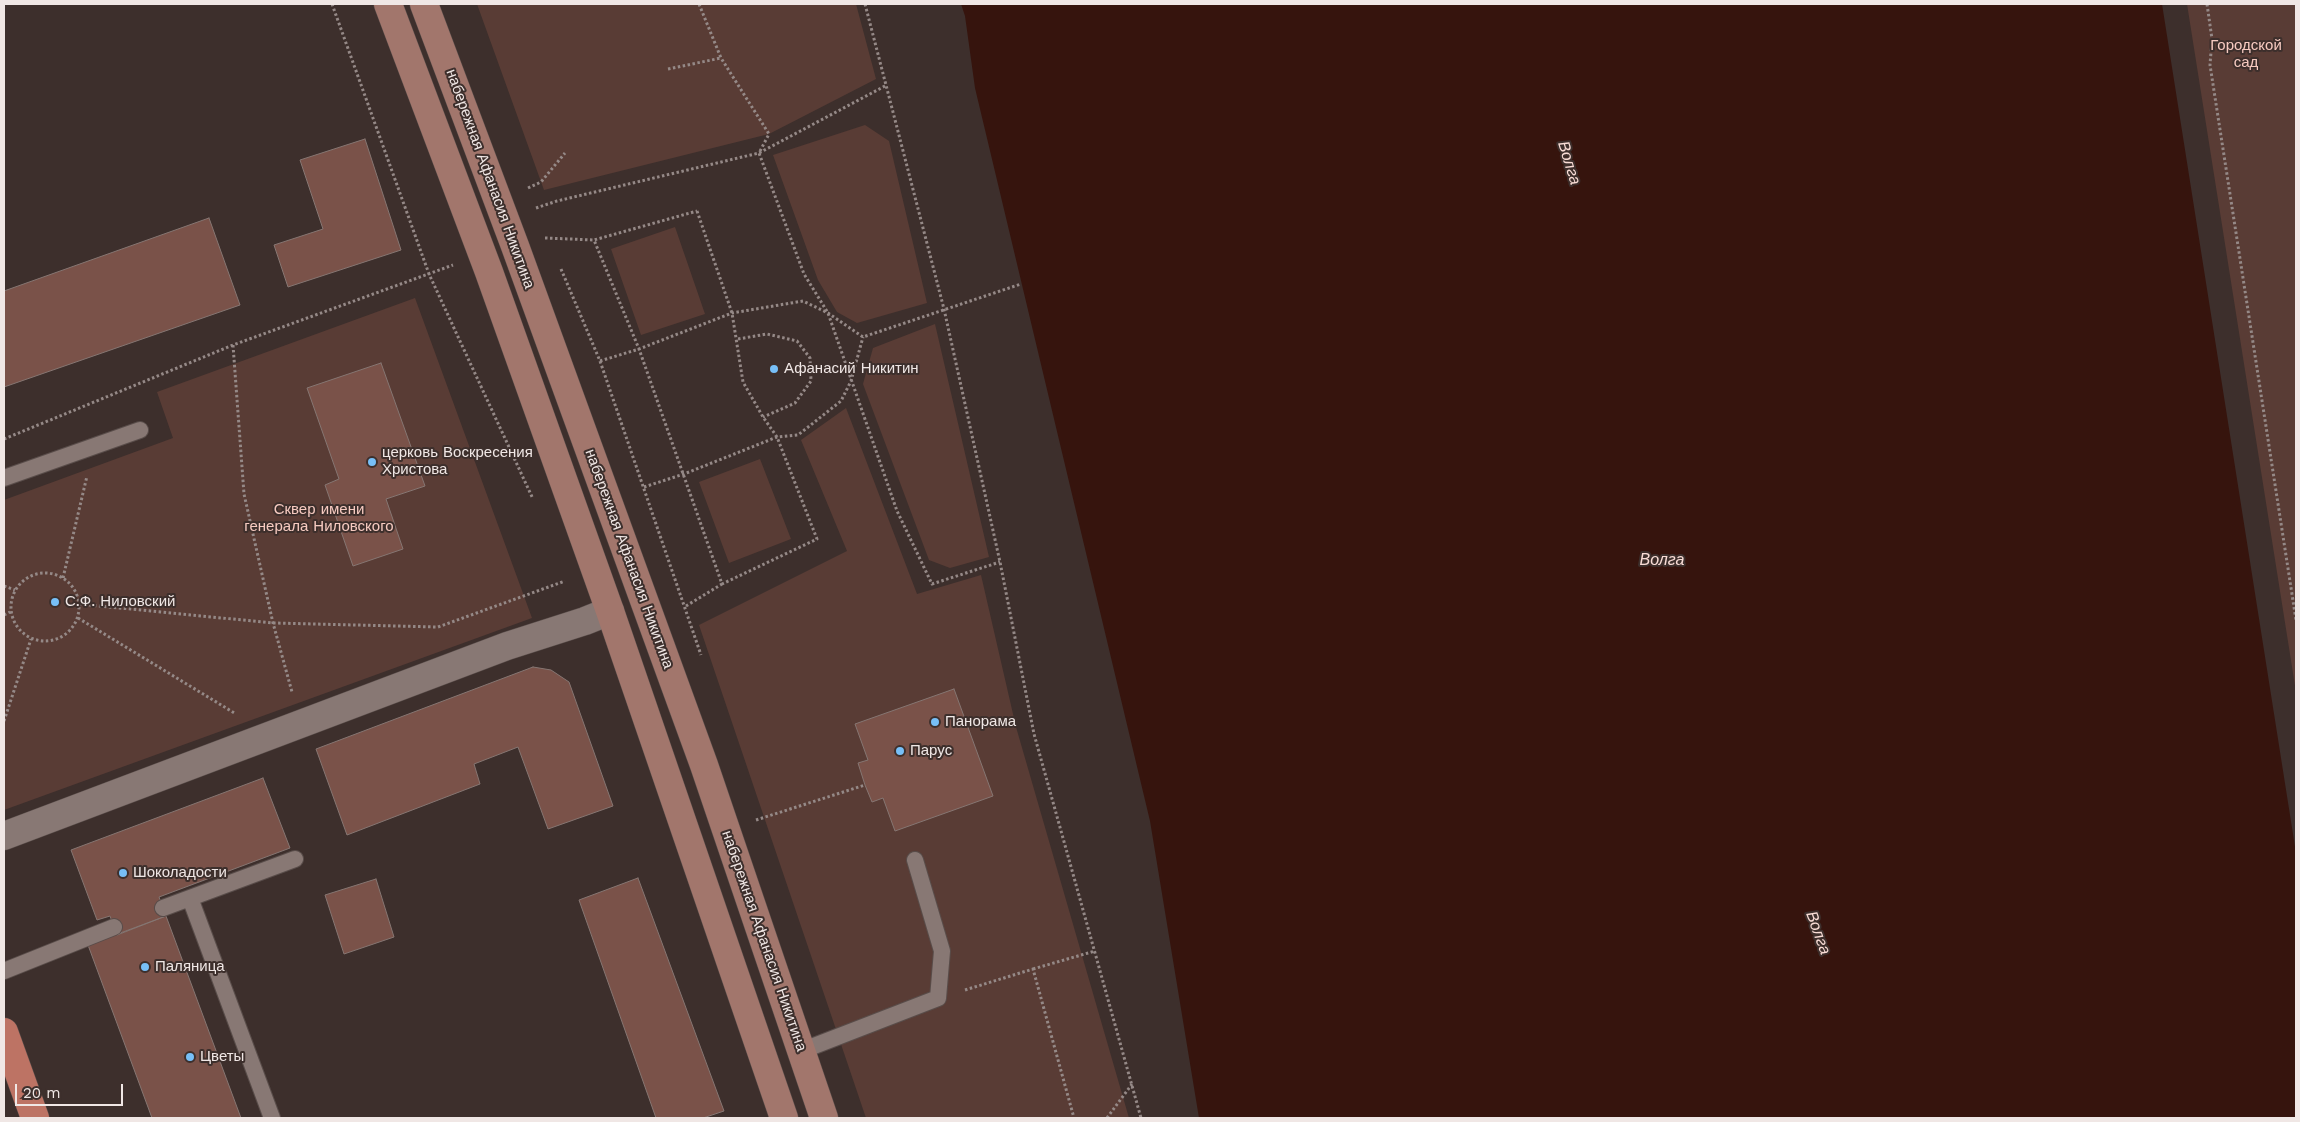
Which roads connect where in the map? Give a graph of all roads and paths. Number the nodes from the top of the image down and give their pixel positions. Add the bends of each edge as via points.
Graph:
1 (332, 4) edge
2 (388, 4) edge
3 (424, 4) edge
4 (699, 4) edge
5 (865, 4) edge
6 (2207, 4) edge
7 (721, 58) junction
8 (668, 69) dead end
9 (885, 86) junction
10 (565, 153) dead end
11 (759, 153) junction
12 (528, 188) dead end
13 (536, 208) dead end
14 (594, 240) junction
15 (515, 246) junction
16 (482, 254) junction
17 (429, 274) junction
18 (1021, 284) dead end
19 (944, 309) junction
20 (732, 313) junction
21 (828, 313) junction
22 (863, 337) junction
23 (738, 339) junction
24 (233, 345) junction
25 (639, 348) junction
26 (600, 360) dead end
27 (851, 381) junction
28 (763, 418) junction
29 (140, 430) dead end
30 (777, 437) junction
31 (4, 438) edge
32 (94, 446) junction
33 (684, 474) junction
34 (4, 478) edge
35 (644, 487) dead end
36 (537, 507) dead end
37 (1000, 562) junction
38 (63, 578) junction
39 (722, 584) junction
40 (4, 586) edge
41 (15, 590) junction
42 (644, 599) junction
43 (79, 604) junction
44 (686, 606) dead end
45 (610, 611) junction
46 (10, 612) junction
47 (4, 615) edge
48 (78, 618) junction
49 (2296, 620) edge
50 (585, 621) junction
51 (273, 623) junction
52 (31, 639) junction
53 (4, 721) edge
54 (300, 724) junction
55 (271, 735) junction
56 (865, 785) dead end
57 (753, 821) dead end
58 (4, 836) edge
59 (295, 859) dead end
60 (915, 860) dead end
61 (190, 898) junction
62 (164, 908) dead end
63 (114, 927) dead end
64 (1095, 951) junction
65 (1033, 969) junction
66 (4, 971) edge
67 (938, 998) junction
68 (4, 1032) edge
69 (801, 1051) junction
70 (1132, 1084) junction
71 (35, 1118) edge
72 (272, 1118) edge
73 (784, 1118) edge
74 (824, 1118) edge
75 (1074, 1118) edge
76 (1107, 1118) edge
77 (1141, 1118) edge

1 - 17 path
2 - 16 main road
3 - 15 main road, набережная Афанасия Никитина
4 - 7 path
5 - 9 path
6 - 49 path via 2212,39 2210,65
7 - 8 path
7 - 11 path via 769,134
9 - 11 path
9 - 19 path
10 - 12 path via 541,182
11 - 13 path
11 - 21 path via 804,274
14 - 15 path via 547,238
14 - 20 path via 697,211
14 - 25 path
15 - 42 main road, набережная Афанасия Никитина
16 - 17 path
16 - 45 main road
17 - 24 path
17 - 36 path
18 - 19 path
19 - 22 path
19 - 37 path
20 - 21 path via 803,301
20 - 23 path
20 - 25 path
21 - 22 path
21 - 27 path
22 - 27 path
23 - 28 path via 743,382
23 - 28 path via 767,334 797,341 810,358 812,380 795,403
24 - 31 path
24 - 51 path via 244,494
25 - 26 path
25 - 33 path
27 - 30 path via 841,401 798,436
27 - 37 path via 897,511 932,584
28 - 30 path
29 - 32 lane
30 - 33 path
30 - 39 path via 817,539
32 - 34 lane
32 - 38 path
33 - 35 path
33 - 39 path
37 - 64 path via 1034,734
38 - 41 path via 42,572 22,581
38 - 43 path via 77,593
39 - 44 path
40 - 41 path
41 - 46 path
42 - 45 main road
42 - 69 main road, набережная Афанасия Никитина
43 - 48 path
43 - 51 path
45 - 50 street
45 - 73 main road
46 - 47 path
46 - 52 path via 19,630
48 - 52 path via 64,636 48,641
48 - 55 path
50 - 51 path via 570,579 438,627
50 - 54 street via 507,646
51 - 54 path
52 - 53 path
54 - 55 street
55 - 58 street
56 - 57 path
59 - 61 lane
60 - 67 lane via 942,951
61 - 62 lane
61 - 72 lane
63 - 66 lane
64 - 65 path
64 - 70 path
65 - 67 path
65 - 75 path
67 - 69 lane
68 - 71 main road
69 - 74 main road, набережная Афанасия Никитина
70 - 76 path
70 - 77 path

